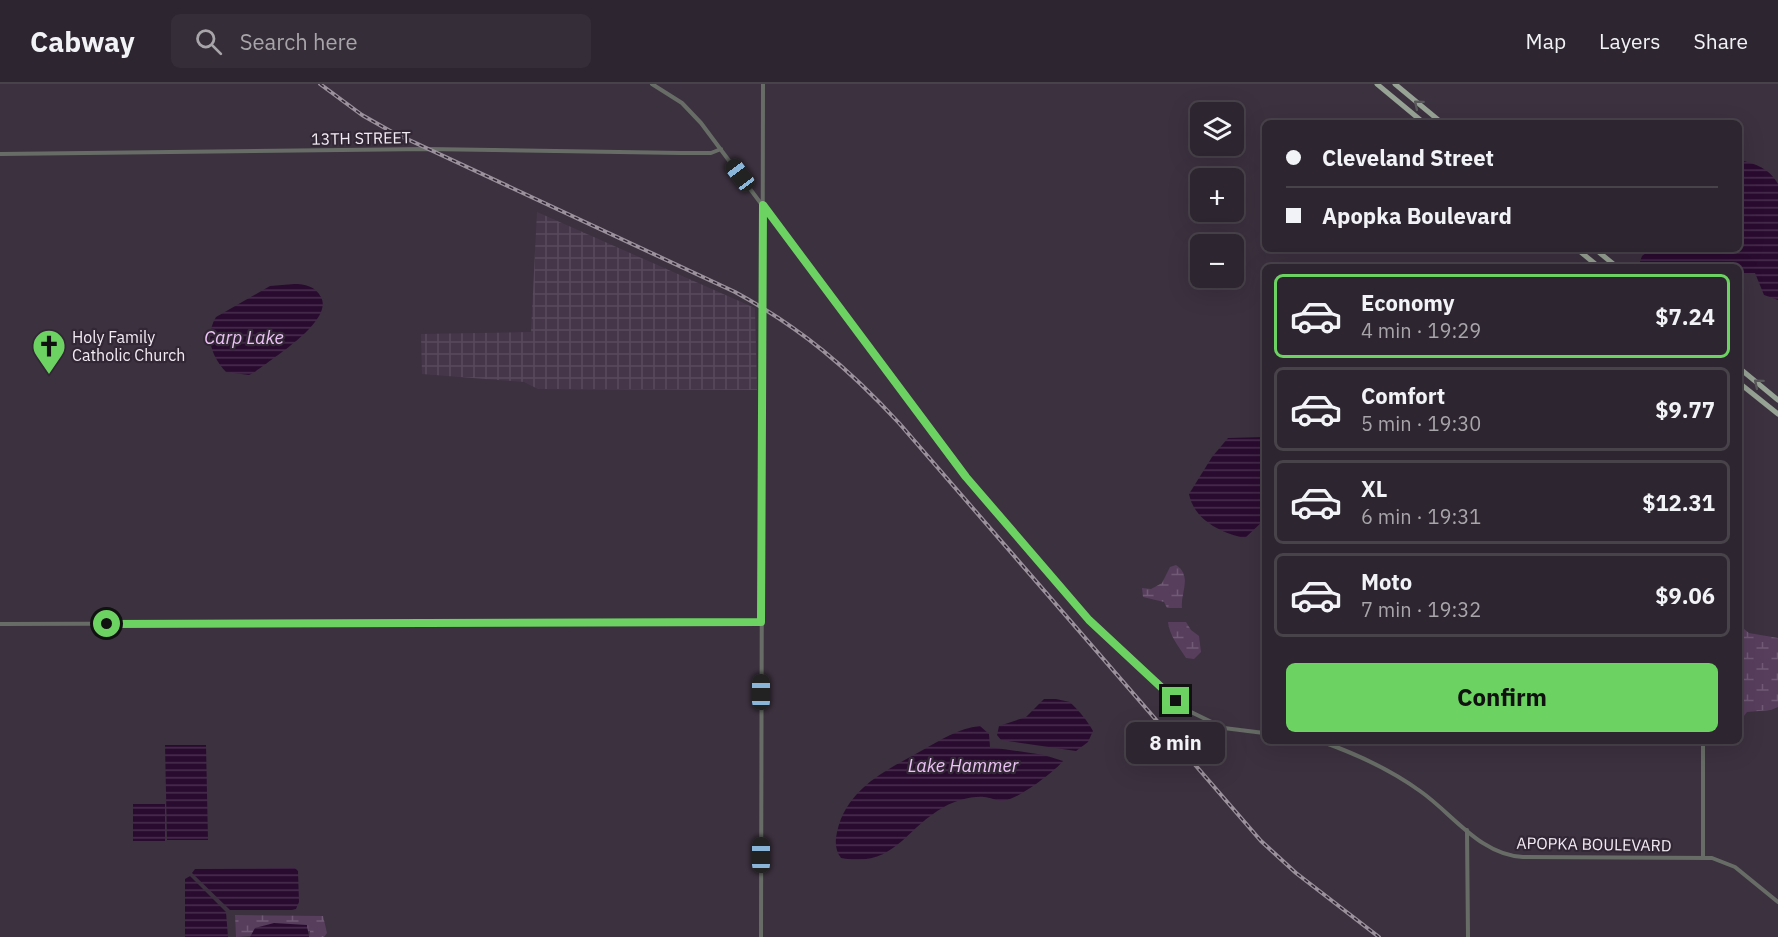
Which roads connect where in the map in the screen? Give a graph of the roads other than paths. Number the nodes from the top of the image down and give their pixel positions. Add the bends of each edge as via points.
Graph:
1 (652, 84) edge
2 (763, 84) edge
3 (1377, 84) edge
4 (1395, 84) edge
5 (1420, 120) edge
6 (1438, 120) edge
7 (721, 149) junction
8 (0, 154) edge
9 (763, 205) junction
10 (1581, 252) edge
11 (1599, 252) edge
12 (1595, 264) edge
13 (1613, 264) edge
14 (1742, 370) edge
15 (1742, 385) edge
16 (1778, 400) edge
17 (1778, 414) edge
18 (761, 622) junction
19 (0, 624) edge
20 (1262, 733) edge
21 (1326, 744) edge
22 (1703, 744) edge
23 (1467, 830) junction
24 (1703, 857) junction
25 (1778, 902) edge
26 (761, 937) edge
27 (1468, 937) edge

1 - 7 street via 689,110
2 - 9 street
3 - 5 main road
6 -> 4 main road
7 - 8 street, 13TH STREET via 711,153 427,149
7 - 9 street
9 - 18 street
9 - 20 street via 954,462 1089,620 1191,712 1230,729
10 - 12 main road
11 - 13 main road
16 -> 14 main road
15 - 17 main road
18 - 19 street
18 - 26 street
21 - 23 street, APOPKA BOULEVARD via 1413,786
22 - 24 street
23 - 24 street, APOPKA BOULEVARD via 1491,849 1514,857
23 - 27 street
24 - 25 street, APOPKA BOULEVARD via 1732,865

